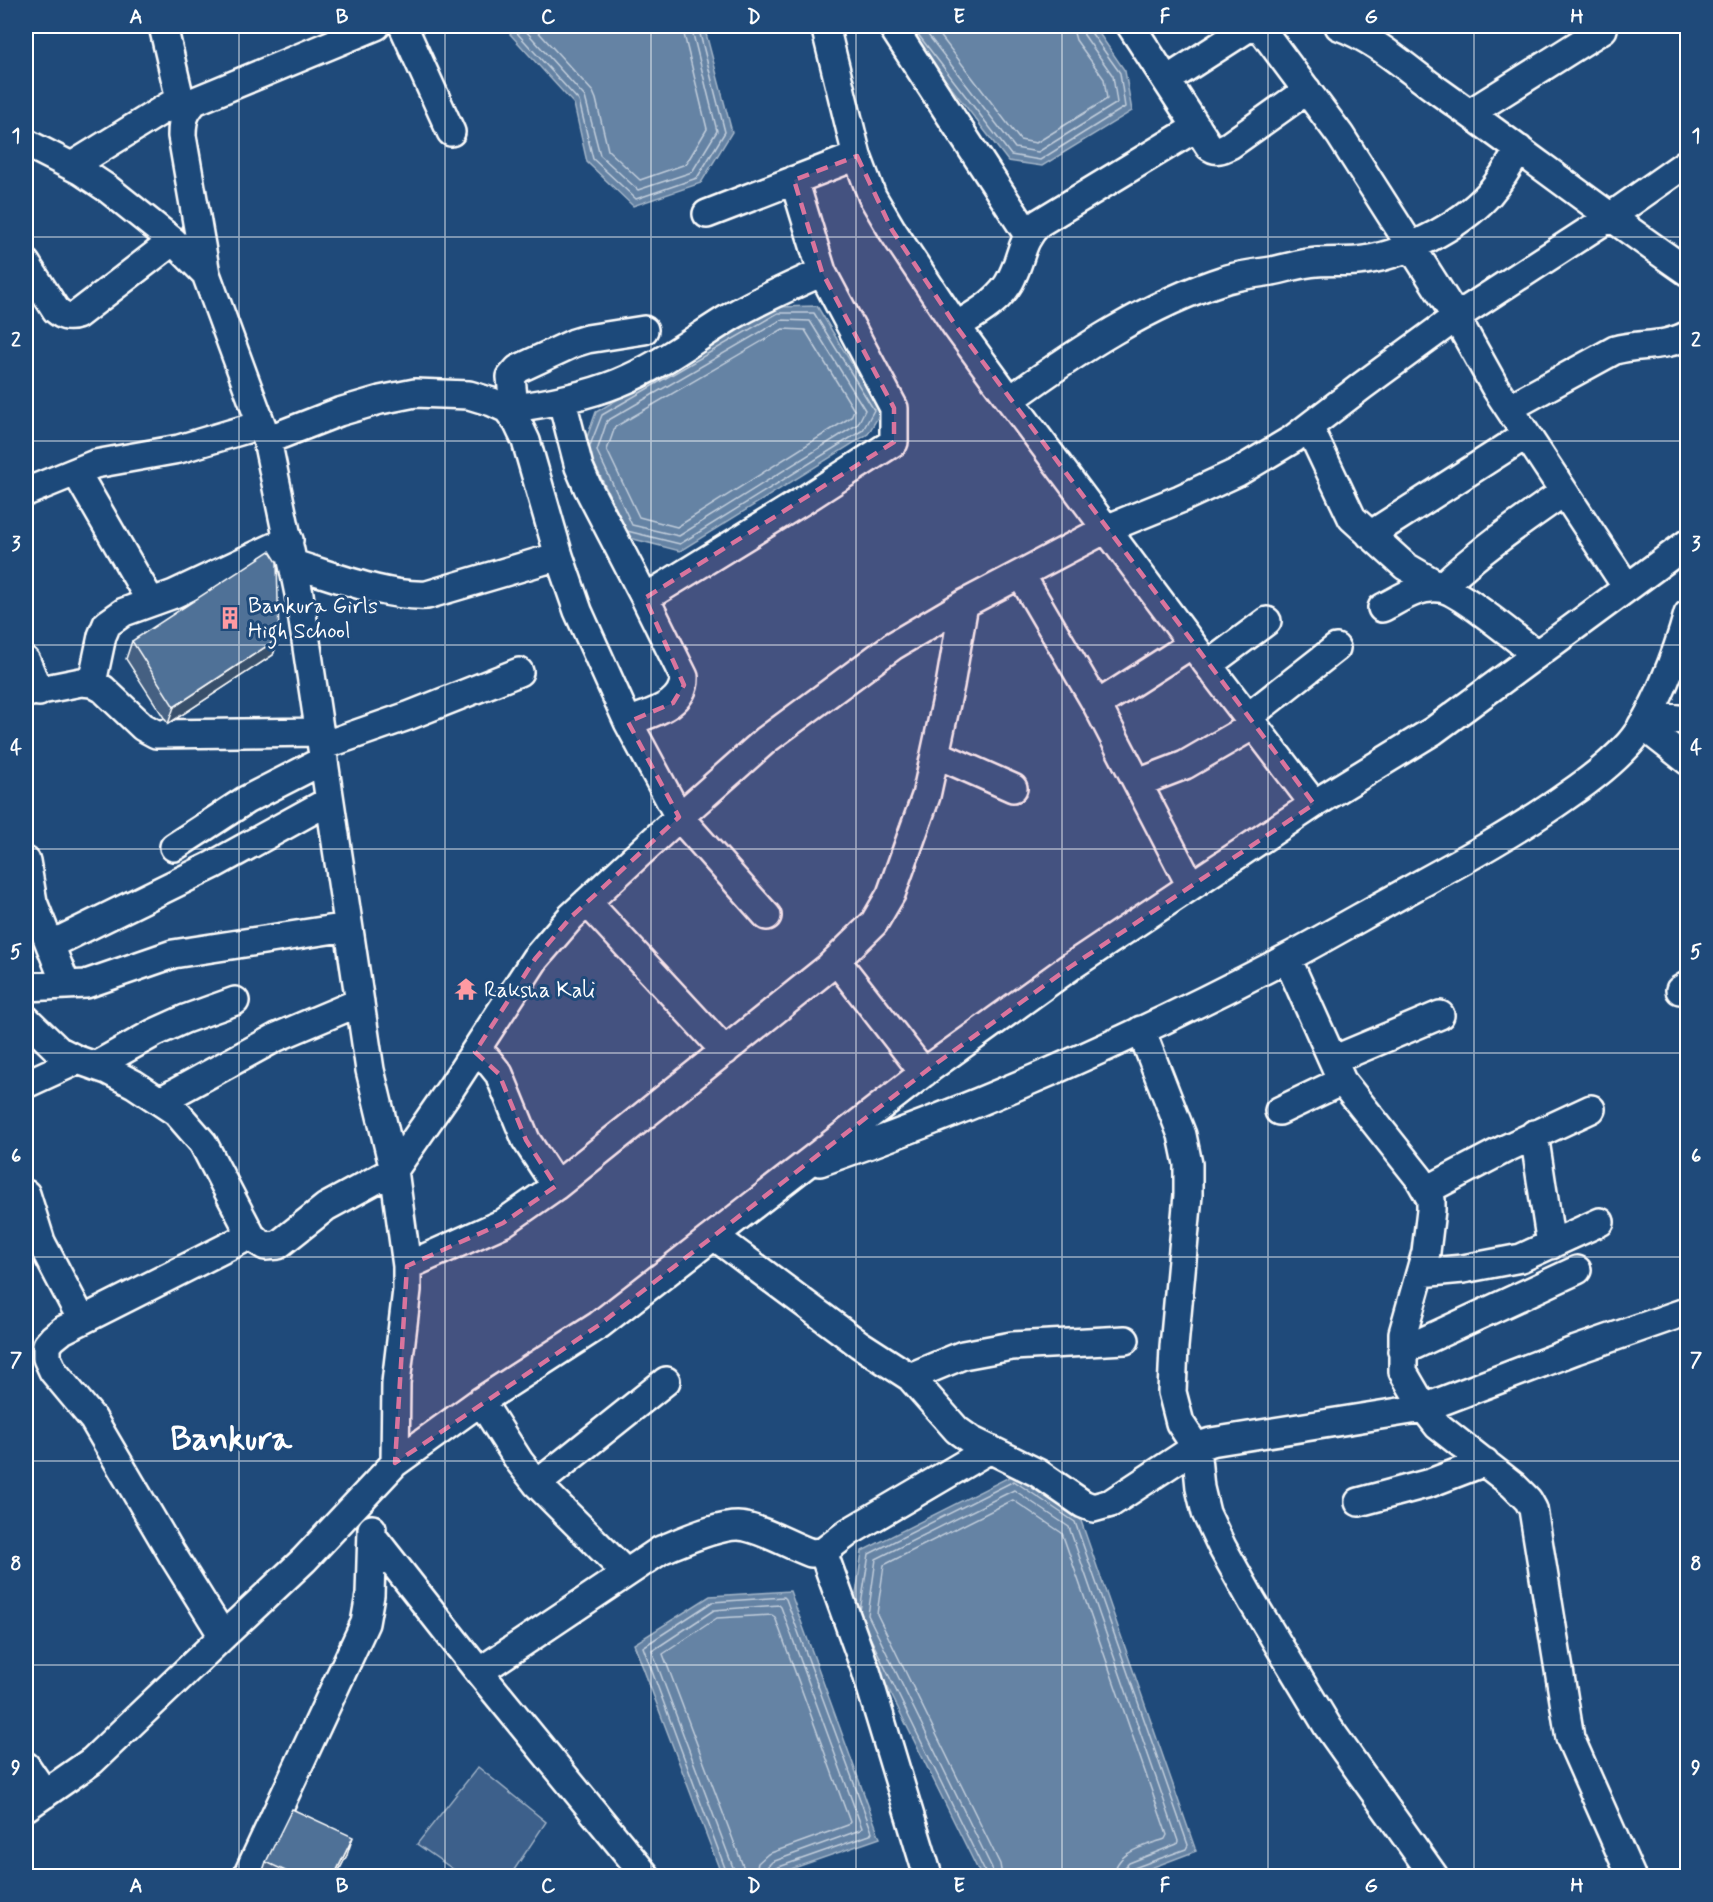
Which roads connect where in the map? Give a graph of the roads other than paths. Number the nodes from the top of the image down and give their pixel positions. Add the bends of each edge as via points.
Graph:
1 (163, 26) edge
2 (376, 26) edge
3 (403, 26) edge
4 (825, 26) edge
5 (892, 26) edge
6 (1131, 26) edge
7 (1251, 26) edge
8 (1259, 26) edge
9 (1339, 26) edge
10 (1604, 29) dead end
11 (1167, 80) junction
12 (1306, 90) junction
13 (183, 105) junction
14 (1470, 114) junction
15 (1197, 127) junction
16 (452, 132) dead end
17 (26, 143) edge
18 (1519, 149) junction
19 (857, 156) junction
20 (1688, 162) edge
21 (72, 166) junction
22 (794, 180) junction
23 (707, 214) dead end
24 (1610, 218) junction
25 (1028, 235) junction
26 (173, 241) junction
27 (1409, 246) junction
28 (26, 263) edge
29 (822, 272) junction
30 (1688, 272) edge
31 (206, 274) junction
32 (1456, 317) junction
33 (956, 326) junction
34 (644, 330) dead end
35 (1688, 335) edge
36 (1010, 399) junction
37 (562, 401) junction
38 (1509, 408) junction
39 (511, 409) junction
40 (1309, 426) junction
41 (263, 433) junction
42 (1526, 435) junction
43 (76, 472) junction
44 (26, 492) edge
45 (1564, 492) junction
46 (1106, 530) junction
47 (1370, 536) junction
48 (1688, 543) edge
49 (291, 552) junction
50 (559, 556) junction
51 (1021, 575) junction
52 (1626, 586) junction
53 (1441, 587) junction
54 (645, 598) junction
55 (151, 602) junction
56 (964, 604) junction
57 (1382, 608) dead end
58 (1688, 614) edge
59 (1268, 621) dead end
60 (1336, 648) dead end
61 (1536, 654) junction
62 (1200, 655) junction
63 (26, 661) edge
64 (519, 672) dead end
65 (92, 683) junction
66 (32, 693) edge
67 (1097, 705) junction
68 (1688, 720) edge
69 (1251, 721) junction
70 (1645, 721) junction
71 (628, 722) junction
72 (322, 746) junction
73 (936, 754) junction
74 (1688, 761) edge
75 (1138, 783) junction
76 (1013, 788) dead end
77 (329, 801) junction
78 (1314, 804) junction
79 (679, 817) junction
80 (174, 847) dead end
81 (26, 861) edge
82 (1191, 886) junction
83 (587, 902) junction
84 (767, 916) dead end
85 (348, 927) junction
86 (50, 945) junction
87 (1287, 958) junction
88 (836, 960) junction
89 (66, 985) junction
90 (26, 987) edge
91 (235, 1001) dead end
92 (360, 1002) junction
93 (1440, 1015) dead end
94 (26, 1019) edge
95 (1141, 1030) junction
96 (725, 1051) junction
97 (474, 1052) junction
98 (87, 1063) junction
99 (1338, 1071) junction
100 (924, 1073) junction
101 (26, 1084) edge
102 (160, 1101) junction
103 (1591, 1109) dead end
104 (1280, 1111) dead end
105 (1534, 1134) junction
106 (393, 1170) junction
107 (798, 1170) junction
108 (556, 1186) junction
109 (1427, 1190) junction
110 (26, 1194) edge
111 (1600, 1222) dead end
112 (250, 1234) junction
113 (714, 1236) junction
114 (1551, 1245) junction
115 (407, 1266) junction
116 (1577, 1270) dead end
117 (1420, 1273) junction
118 (1688, 1311) edge
119 (82, 1320) junction
120 (1125, 1340) dead end
121 (1402, 1351) junction
122 (36, 1353) edge
123 (910, 1377) junction
124 (666, 1381) dead end
125 (481, 1401) junction
126 (1424, 1408) junction
127 (1196, 1447) junction
128 (990, 1449) junction
129 (1485, 1462) junction
130 (395, 1463) junction
131 (537, 1484) junction
132 (372, 1489) junction
133 (1359, 1502) dead end
134 (372, 1537) junction
135 (822, 1552) junction
136 (626, 1573) junction
137 (223, 1636) junction
138 (479, 1672) junction
139 (26, 1766) edge
140 (35, 1800) edge
141 (247, 1876) edge
142 (646, 1876) edge
143 (928, 1876) edge
144 (1434, 1876) edge
145 (1631, 1876) edge

1 - 13 street
2 - 13 street
3 - 16 street
4 - 19 street
5 - 25 street
6 - 11 street
7 - 11 street
8 - 12 street
9 - 14 street via 1374,44
10 - 14 street
11 - 15 street
12 - 15 street via 1223,149 1209,146
12 - 27 street via 1340,135
13 - 21 street
13 - 31 street via 182,136
14 - 18 street
15 - 25 street via 1045,218
17 - 21 street
18 - 24 street
18 - 27 street via 1502,178 1473,209 1455,223
19 - 22 street
19 - 33 street via 872,196
20 - 24 street
21 - 26 street
22 - 23 street
22 - 29 street
24 - 30 street
24 - 32 street
25 - 33 street via 1004,289
26 - 28 street via 71,317 56,310
26 - 31 street
27 - 32 street
27 - 36 street via 1359,261 1314,262 1229,279 1184,295 1087,345
29 - 37 street via 734,315 643,372
29 - 54 street via 894,408 894,442
31 - 41 street
32 - 38 street
32 - 40 street
33 - 36 street
34 - 39 street via 574,343 518,369 511,377
35 - 38 street via 1664,344 1615,350
36 - 46 street
37 - 39 street
37 - 54 street via 584,477
38 - 42 street
39 - 41 street via 469,395 415,393
39 - 50 street via 526,441
40 - 46 street via 1238,472
40 - 47 street via 1352,518
41 - 43 street via 94,464
41 - 49 street
42 - 45 street
42 - 47 street
43 - 44 street
43 - 55 street
45 - 52 street
45 - 53 street via 1466,563
46 - 51 street
46 - 62 street
47 - 53 street via 1405,566
48 - 52 street
49 - 50 street via 380,589 411,596 427,595
49 - 55 street
49 - 72 street
50 - 71 street via 578,611
51 - 56 street
51 - 67 street
52 - 61 street
53 - 57 street via 1415,591
53 - 61 street via 1471,604
54 - 71 street via 684,677 684,685 673,703
55 - 65 street via 124,612 107,624
56 - 73 street
56 - 79 street via 893,646 766,740
58 - 70 street
59 - 62 street
60 - 69 street
61 - 78 street via 1433,731
62 - 67 street
62 - 69 street
63 - 66 street
64 - 72 street
65 - 66 street
65 - 72 street via 156,734
67 - 75 street
68 - 70 street
69 - 75 street via 1185,765
69 - 78 street
70 - 74 street
70 - 87 street via 1613,761 1555,804
71 - 79 street
72 - 77 street
72 - 80 street
73 - 76 street
73 - 88 street via 927,796 891,894 874,923
75 - 82 street
77 - 85 street
77 - 86 street via 213,865
78 - 82 street
79 - 83 street
79 - 84 street
81 - 86 street via 33,902
82 - 100 street
83 - 96 street
83 - 97 street via 535,959
85 - 89 street via 173,954 86,984
85 - 92 street
86 - 89 street
87 - 95 street
87 - 99 street
88 - 96 street
88 - 100 street
89 - 90 street
91 - 98 street via 186,1018
92 - 102 street via 277,1037
92 - 106 street via 370,1070
93 - 99 street
94 - 98 street via 58,1050
95 - 107 street via 1000,1094
95 - 127 street via 1182,1135 1188,1164 1172,1392 1180,1423
96 - 108 street
97 - 106 street
97 - 108 street via 487,1059 499,1074 526,1140
98 - 101 street
98 - 102 street via 134,1084
99 - 104 street
99 - 109 street
100 - 107 street
102 - 112 street via 176,1112 203,1143
103 - 105 street
105 - 109 street
105 - 114 street
106 - 112 street via 326,1207 278,1245 265,1246
106 - 115 street
107 - 113 street
108 - 115 street via 504,1223
109 - 117 street via 1431,1210
110 - 119 street via 42,1242
111 - 114 street
112 - 119 street
113 - 123 street
113 - 125 street via 599,1325
114 - 117 street via 1500,1263
115 - 130 street via 396,1383
116 - 121 street
117 - 121 street via 1403,1333
118 - 126 street
119 - 122 street
120 - 123 street via 1012,1346 963,1354
121 - 126 street via 1403,1372
122 - 137 street via 47,1358 53,1371 93,1419
123 - 128 street via 957,1430
124 - 131 street
125 - 130 street
125 - 131 street
126 - 127 street
126 - 129 street via 1438,1426
127 - 128 street via 1111,1503 1093,1508 1038,1473
127 - 144 street via 1206,1513 1222,1547 1328,1727
128 - 135 street
129 - 133 street via 1430,1484
129 - 145 street via 1514,1485 1533,1509 1570,1738
130 - 132 street
131 - 136 street
132 - 134 street
132 - 137 street
134 - 138 street
134 - 141 street via 365,1623
135 - 136 street via 811,1553 744,1526 729,1526 661,1551
135 - 143 street via 866,1671
136 - 138 street
137 - 140 street via 92,1761
138 - 142 street
139 - 140 street

